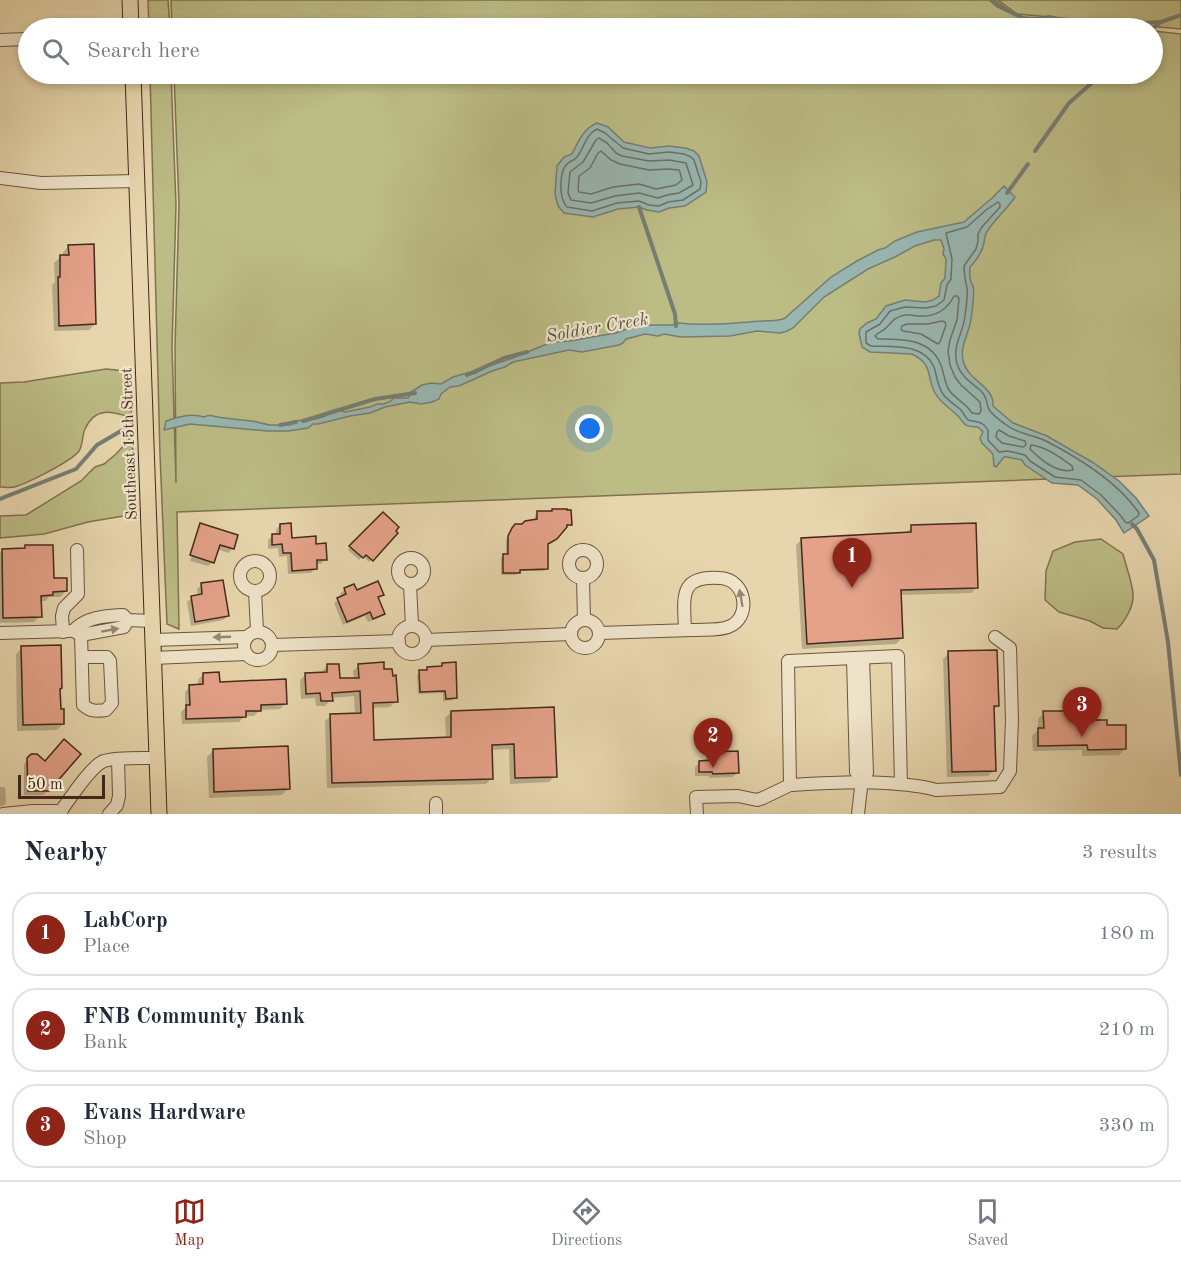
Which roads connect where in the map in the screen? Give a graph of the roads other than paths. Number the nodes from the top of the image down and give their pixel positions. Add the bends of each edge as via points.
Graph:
1 (130, 0) edge
2 (131, 18) edge
3 (18, 39) edge
4 (0, 40) edge
5 (133, 84) edge
6 (0, 178) edge
7 (137, 181) junction
8 (77, 550) dead end
9 (583, 578) dead end
10 (410, 584) dead end
11 (255, 591) dead end
12 (584, 620) junction
13 (152, 621) junction
14 (412, 626) junction
15 (685, 630) junction
16 (0, 633) edge
17 (72, 633) junction
18 (599, 633) junction
19 (252, 634) junction
20 (571, 634) junction
21 (995, 637) dead end
22 (198, 638) junction
23 (153, 640) junction
24 (426, 640) junction
25 (399, 641) junction
26 (272, 645) junction
27 (246, 654) junction
28 (198, 656) junction
29 (82, 657) junction
30 (153, 658) junction
31 (858, 658) junction
32 (157, 758) junction
33 (118, 759) junction
34 (862, 780) junction
35 (901, 784) junction
36 (790, 785) junction
37 (61, 813) edge
38 (3, 814) edge
39 (109, 814) edge
40 (159, 814) edge
41 (697, 814) edge
42 (858, 814) edge

1 - 2 main road
3 - 4 street
5 - 7 main road, Southeast 15th Street
6 - 7 street via 41,183
7 - 13 main road, Southeast 15th Street
8 - 17 street via 78,594 64,608 62,616
9 - 12 street
10 - 14 street
11 - 19 street
12 - 18 street via 594,623
12 - 20 street via 575,624
13 - 17 street via 104,616 89,620
13 - 23 main road, Southeast 15th Street
14 - 24 street via 421,628
14 - 25 street via 401,631
15 -> 15 street via 727,628 735,624 743,611 743,596 736,583 715,578 692,582 684,596
15 - 18 street
16 - 17 street
17 - 29 street
18 - 20 street via 594,644 586,648 576,644
19 -> 22 street
19 - 26 street via 268,635
19 - 27 street via 244,645
20 - 24 street
21 - 35 street via 1010,648 1010,771 1000,787 936,790
22 - 23 street
22 - 28 street
23 - 30 main road, Southeast 15th Street
24 - 25 street via 423,649 414,654 404,650
25 - 26 street
26 - 27 street via 269,655 262,659
27 - 28 street
28 - 30 street
29 - 29 street via 83,705 89,710 106,710 112,703 110,661 107,657
30 - 32 main road, Southeast 15th Street
31 - 34 street via 856,772
31 - 35 street via 898,656
31 - 36 street via 788,661
32 - 33 street
32 - 40 main road, Southeast 15th Street
33 - 37 street via 99,763
33 - 39 street via 119,796
34 - 35 street
34 - 36 street
34 - 42 street
36 - 41 street via 757,800 738,796 696,797
37 - 38 street

